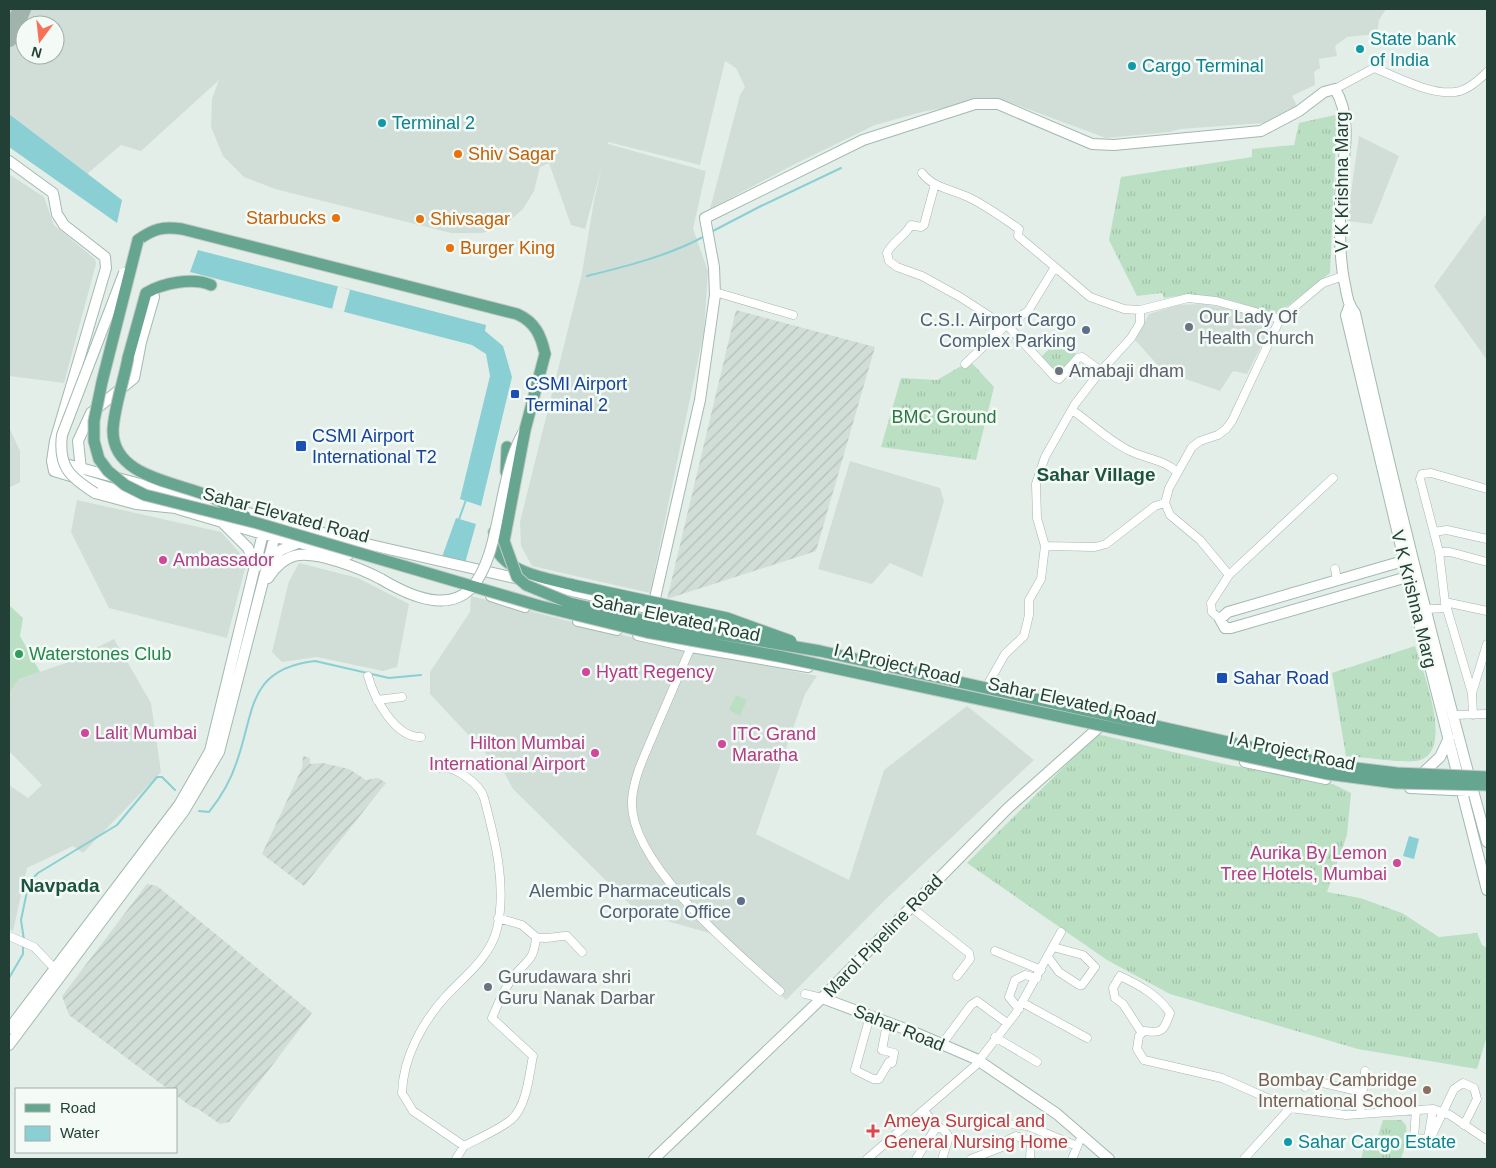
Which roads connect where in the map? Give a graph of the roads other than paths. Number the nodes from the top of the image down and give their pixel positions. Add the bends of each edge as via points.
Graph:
1 (1487, 72) edge
2 (1335, 89) junction
3 (9, 161) edge
4 (922, 173) dead end
5 (935, 184) junction
6 (138, 240) junction
7 (1055, 267) junction
8 (1343, 276) junction
9 (211, 285) dead end
10 (158, 288) junction
11 (715, 292) junction
12 (1140, 310) junction
13 (792, 315) dead end
14 (1280, 319) junction
15 (1006, 326) junction
16 (965, 364) dead end
17 (1101, 371) junction
18 (1072, 410) junction
19 (525, 430) junction
20 (56, 437) junction
21 (508, 447) dead end
22 (53, 466) junction
23 (77, 466) junction
24 (1177, 472) junction
25 (1333, 478) dead end
26 (85, 480) junction
27 (1487, 488) edge
28 (1165, 503) junction
29 (176, 508) junction
30 (220, 521) junction
31 (279, 522) junction
32 (262, 525) junction
33 (1434, 532) junction
34 (275, 537) junction
35 (1487, 539) edge
36 (300, 543) junction
37 (1045, 546) junction
38 (1439, 552) junction
39 (1409, 560) junction
40 (1487, 562) edge
41 (269, 563) junction
42 (256, 567) junction
43 (1229, 575) junction
44 (1413, 575) junction
45 (262, 588) junction
46 (1446, 605) junction
47 (1426, 609) junction
48 (653, 611) junction
49 (1487, 611) edge
50 (1220, 618) junction
51 (646, 637) junction
52 (1487, 644) edge
53 (691, 647) junction
54 (820, 651) junction
55 (368, 676) dead end
56 (988, 684) junction
57 (1472, 692) junction
58 (402, 697) dead end
59 (377, 700) junction
60 (1108, 710) junction
61 (1487, 714) edge
62 (1473, 715) junction
63 (1452, 716) junction
64 (1098, 728) junction
65 (421, 737) dead end
66 (1449, 738) junction
67 (440, 768) dead end
68 (1463, 770) junction
69 (1425, 771) junction
70 (1487, 777) edge
71 (1487, 785) edge
72 (1441, 790) junction
73 (1462, 791) junction
74 (1473, 791) junction
75 (1466, 806) junction
76 (1487, 842) edge
77 (1487, 890) edge
78 (911, 906) junction
79 (498, 918) junction
80 (1061, 932) dead end
81 (9, 936) edge
82 (536, 937) junction
83 (1054, 947) junction
84 (995, 951) dead end
85 (582, 952) dead end
86 (1048, 957) junction
87 (57, 971) junction
88 (1039, 974) junction
89 (957, 976) dead end
90 (780, 991) dead end
91 (805, 994) dead end
92 (822, 998) junction
93 (1021, 1006) junction
94 (870, 1016) junction
95 (887, 1023) junction
96 (1008, 1023) junction
97 (9, 1029) edge
98 (1142, 1033) junction
99 (995, 1037) junction
100 (1087, 1038) dead end
101 (942, 1044) junction
102 (9, 1045) edge
103 (978, 1062) junction
104 (1037, 1062) dead end
105 (1365, 1070) dead end
106 (1305, 1087) dead end
107 (1362, 1092) junction
108 (1290, 1108) junction
109 (1433, 1109) junction
110 (924, 1111) junction
111 (1444, 1112) junction
112 (1360, 1114) junction
113 (1415, 1114) junction
114 (1432, 1118) junction
115 (1008, 1124) dead end
116 (1464, 1125) junction
117 (937, 1126) junction
118 (1081, 1135) junction
119 (1430, 1139) dead end
120 (1487, 1140) edge
121 (464, 1146) junction
122 (1077, 1146) junction
123 (456, 1159) edge
124 (654, 1159) edge
125 (867, 1159) edge
126 (916, 1159) edge
127 (942, 1159) edge
128 (971, 1159) edge
129 (1030, 1159) edge
130 (1072, 1159) edge
131 (1109, 1159) edge
132 (1244, 1159) edge

1 - 2 street via 1474,84 1456,92 1432,90 1374,68
2 - 8 main road, V K Krishna Marg via 1342,100 1346,119 1340,200
2 - 11 main road via 1324,92 1300,111 1261,131 1114,145 1092,144 998,104 974,104 863,140 704,218 714,267
3 - 20 main road via 53,193 57,214 64,225 105,257 106,268
4 - 5 street
5 - 7 street via 993,210 1020,229 1018,236
5 - 15 street via 924,225 911,225 902,238 891,245 887,253 890,261 960,297
6 - 19 main road, Sahar Elevated Road, bridge via 152,230 166,226 182,229 517,314 538,331 545,354
6 - 29 main road, bridge via 126,263 121,285 68,415 60,453 75,480 95,493 136,504
6 - 32 main road, Sahar Elevated Road, bridge via 94,421 94,441 99,459 125,486 145,495
7 - 12 street via 1090,297 1124,309
7 - 15 street via 1028,312
8 - 14 street via 1323,283
8 - 39 main road, V K Krishna Marg via 1349,307 1354,313 1376,431
9 - 10 main road via 195,281
10 - 23 main road via 141,342 134,378 91,413 78,441
10 - 32 main road, bridge via 146,293 142,300 128,358 114,430 120,456 131,466 160,480 212,497
11 - 13 street
11 - 48 main road via 700,400
12 - 14 street via 1188,298 1216,301
12 - 17 street via 1140,323 1131,338
14 - 24 street via 1232,422 1218,435 1200,441 1192,448
15 - 16 street
15 - 17 street via 1056,378 1059,379 1082,357
17 - 18 street
18 - 24 street via 1119,445
18 - 37 street via 1051,444 1036,484 1037,518
19 - 45 main road, bridge via 514,450 490,557 464,594 433,601 408,595 366,571 304,555 293,556 274,568
19 - 54 main road, Sahar Elevated Road, bridge via 504,541 517,577 526,585 570,603 655,623
20 - 22 main road
20 - 23 main road
21 - 54 main road, bridge via 507,469 494,528 496,547 518,568 573,585 727,618
22 - 23 main road
22 - 26 main road
23 - 26 main road
23 - 32 main road
24 - 28 street
25 - 43 street
26 - 29 main road
27 - 33 street via 1432,473 1422,474 1420,479
28 - 37 street via 1155,506 1106,544 1095,547
28 - 43 street via 1170,515 1200,540
29 - 30 main road
30 - 32 main road
30 - 42 main road via 248,548
31 - 32 main road, I A Project Road
31 - 34 main road
31 - 48 main road, I A Project Road
32 - 34 main road
32 - 42 main road
32 - 71 main road, Sahar Elevated Road, bridge via 540,606 646,632 778,656 1328,774 1396,783
33 - 35 street via 1447,530
33 - 38 street
34 - 36 main road
34 - 41 main road
36 - 41 main road via 288,545
36 - 51 main road via 454,582 505,602
37 - 56 street via 1041,579 1029,600 1024,636 1004,654
38 - 40 street
38 - 46 street
39 - 44 main road, V K Krishna Marg
39 - 50 main road via 1336,574 1228,612
41 - 45 main road
42 - 87 main road via 210,751 179,805
43 - 50 street via 1211,602 1212,612
44 - 47 main road, V K Krishna Marg
44 - 50 main road via 1231,628 1225,628
44 - 66 main road, V K Krishna Marg
45 - 87 main road via 219,752 184,811
46 - 47 street
46 - 49 street
46 - 57 street
47 - 63 main road, V K Krishna Marg
48 - 51 main road
48 - 56 main road, I A Project Road
51 - 53 main road
52 - 57 street
53 - 64 main road via 907,683
53 - 90 street via 637,773 632,816 665,879 716,933
54 - 70 main road, Sahar Elevated Road, bridge via 1331,765 1397,773
55 - 59 street
56 - 60 main road, I A Project Road
57 - 62 street
58 - 59 street
59 - 65 street via 400,728 409,735
60 - 64 main road, Marol Pipeline Road
60 - 69 main road, I A Project Road via 1332,762
61 - 62 street
62 - 63 street
63 - 68 main road, V K Krishna Marg
64 - 72 main road via 1305,775 1350,783
64 - 78 main road, Marol Pipeline Road via 1008,808
66 - 68 main road, V K Krishna Marg
66 - 69 main road via 1440,757
67 - 79 street via 445,767 471,781 482,792 498,850
68 - 69 main road, I A Project Road
68 - 73 main road, V K Krishna Marg
68 - 74 main road, V K Krishna Marg
72 - 73 main road
72 - 75 main road
73 - 74 main road
73 - 75 main road, V K Krishna Marg
74 - 76 main road, V K Krishna Marg
75 - 77 main road, V K Krishna Marg
78 - 89 street via 969,953 970,960
78 - 92 main road, Marol Pipeline Road
79 - 82 street via 522,925
79 - 121 street via 497,929 476,968 440,1003 415,1040 402,1087 406,1102 413,1111
80 - 83 street
81 - 87 street via 34,947
82 - 85 street via 548,940 567,936
82 - 121 street via 530,961 514,975 492,1018 533,1056 522,1101 512,1118
83 - 86 street
83 - 86 street via 1083,955 1095,967 1079,985 1059,972
84 - 88 street
86 - 88 street
87 - 97 main road
87 - 102 main road
88 - 93 street
88 - 93 street via 1015,980 1009,997
91 - 92 street
92 - 94 main road, Sahar Road
92 - 124 main road, Marol Pipeline Road
93 - 96 street
93 - 100 street
94 - 95 main road, Sahar Road
94 - 95 street via 855,1070 873,1079 879,1079 889,1062 892,1063 894,1053 882,1050
95 - 101 main road, Sahar Road
96 - 99 street
96 - 101 street via 977,1001
98 - 98 street via 1123,1004 1115,998 1113,988 1120,976 1141,986 1170,1012 1162,1030
98 - 108 street via 1137,1049 1144,1060 1222,1078
99 - 103 street
99 - 104 street
101 - 103 main road, Sahar Road
103 - 110 street
103 - 118 main road, Sahar Road via 1057,1114
105 - 107 street
106 - 107 street via 1310,1080
107 - 112 street
108 - 112 street
108 - 132 street
109 - 111 street
109 - 113 street
109 - 114 street
110 - 117 street
110 - 125 street
111 - 116 street
111 - 116 street via 1456,1088 1463,1083 1472,1086 1477,1102
111 - 119 street
112 - 113 street
113 - 114 street
113 - 114 street via 1416,1140 1430,1138
115 - 122 street via 1028,1126
116 - 120 street
117 - 126 street
117 - 127 street via 949,1137
118 - 122 street
118 - 131 main road, Sahar Road
121 - 123 street
122 - 130 street
128 - 129 street via 1002,1147 1004,1142 1016,1136 1031,1141

